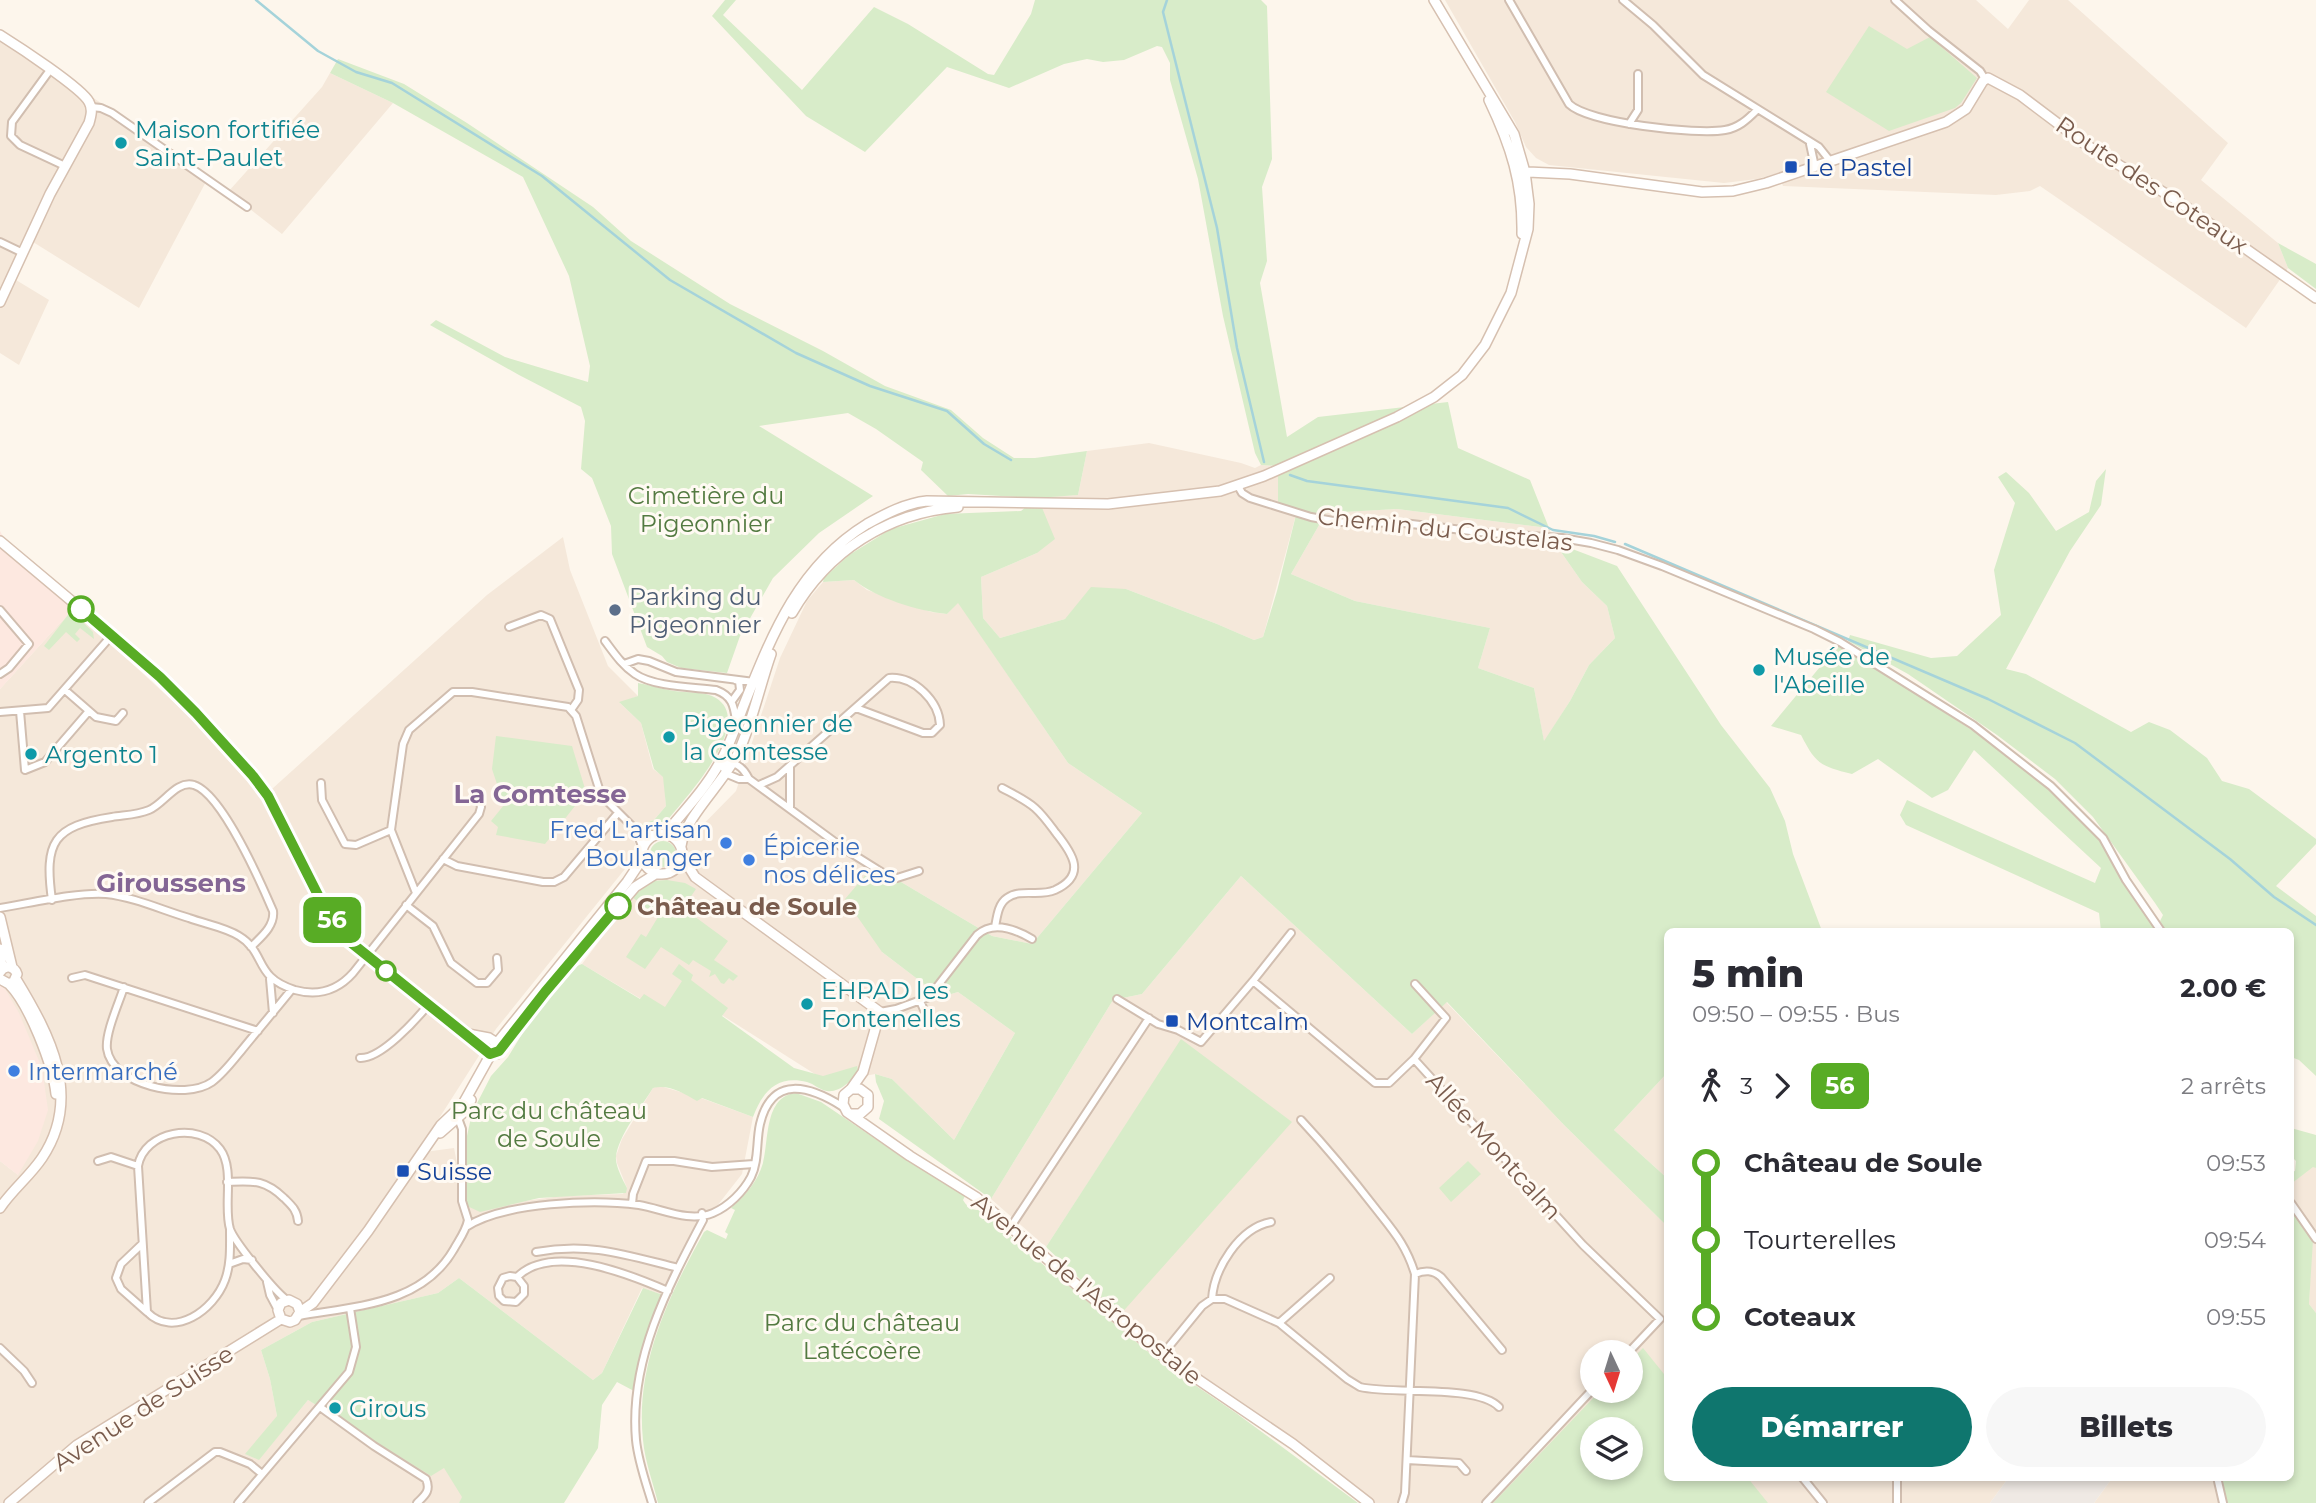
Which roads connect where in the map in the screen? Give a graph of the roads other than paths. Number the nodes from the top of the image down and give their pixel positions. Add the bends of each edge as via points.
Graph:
1 (1434, 0) edge
2 (1509, 0) edge
3 (1623, 0) edge
4 (1895, 0) edge
5 (0, 35) edge
6 (50, 70) junction
7 (1638, 74) dead end
8 (1985, 79) junction
9 (91, 107) junction
10 (1757, 110) junction
11 (1629, 124) junction
12 (1809, 143) junction
13 (1830, 162) junction
14 (65, 166) junction
15 (1815, 167) junction
16 (1521, 173) junction
17 (247, 207) dead end
18 (0, 242) edge
19 (23, 253) junction
20 (1, 296) edge
21 (2316, 298) edge
22 (1238, 486) junction
23 (1, 541) edge
24 (0, 610) edge
25 (509, 627) dead end
26 (112, 635) junction
27 (605, 641) dead end
28 (624, 664) junction
29 (0, 674) edge
30 (733, 679) junction
31 (757, 683) junction
32 (65, 690) junction
33 (732, 701) junction
34 (856, 708) junction
35 (572, 710) junction
36 (20, 711) junction
37 (89, 711) junction
38 (0, 712) edge
39 (123, 713) dead end
40 (737, 723) junction
41 (720, 762) junction
42 (733, 762) junction
43 (790, 767) junction
44 (727, 774) junction
45 (749, 779) junction
46 (321, 783) dead end
47 (759, 785) junction
48 (1002, 788) dead end
49 (478, 796) dead end
50 (790, 807) junction
51 (618, 813) junction
52 (391, 830) junction
53 (636, 830) junction
54 (660, 835) junction
55 (682, 851) junction
56 (643, 854) junction
57 (443, 859) junction
58 (919, 871) dead end
59 (671, 872) junction
60 (657, 873) junction
61 (695, 877) junction
62 (416, 893) junction
63 (52, 900) junction
64 (406, 905) junction
65 (0, 908) edge
66 (0, 917) edge
67 (995, 927) junction
68 (2159, 928) edge
69 (1291, 933) dead end
70 (1032, 939) dead end
71 (251, 947) junction
72 (0, 949) edge
73 (366, 954) junction
74 (497, 958) dead end
75 (5, 977) edge
76 (72, 978) dead end
77 (270, 979) junction
78 (1253, 981) junction
79 (1415, 984) dead end
80 (124, 987) junction
81 (292, 989) junction
82 (1117, 999) dead end
83 (920, 1001) junction
84 (429, 1004) junction
85 (880, 1012) junction
86 (272, 1013) junction
87 (1149, 1018) junction
88 (930, 1023) dead end
89 (258, 1031) junction
90 (495, 1049) junction
91 (360, 1058) dead end
92 (1414, 1059) junction
93 (863, 1072) junction
94 (851, 1089) junction
95 (866, 1092) junction
96 (868, 1107) junction
97 (847, 1111) junction
98 (454, 1117) junction
99 (1301, 1121) dead end
100 (871, 1127) junction
101 (52, 1141) junction
102 (98, 1161) dead end
103 (754, 1164) junction
104 (138, 1166) junction
105 (227, 1182) junction
106 (632, 1204) junction
107 (2294, 1207) edge
108 (0, 1208) edge
109 (702, 1214) junction
110 (298, 1221) dead end
111 (1270, 1222) dead end
112 (466, 1227) junction
113 (1010, 1228) junction
114 (230, 1230) junction
115 (2316, 1239) edge
116 (142, 1244) junction
117 (536, 1251) dead end
118 (252, 1260) junction
119 (229, 1264) junction
120 (678, 1268) junction
121 (1415, 1274) junction
122 (517, 1278) junction
123 (1330, 1278) dead end
124 (266, 1280) junction
125 (668, 1291) junction
126 (319, 1294) junction
127 (1212, 1299) junction
128 (290, 1301) junction
129 (350, 1308) junction
130 (147, 1312) junction
131 (299, 1314) junction
132 (279, 1315) junction
133 (1279, 1323) junction
134 (1641, 1340) edge
135 (0, 1348) edge
136 (1502, 1350) dead end
137 (1162, 1355) junction
138 (32, 1383) dead end
139 (1410, 1391) junction
140 (1580, 1403) edge
141 (320, 1407) junction
142 (1499, 1407) dead end
143 (1406, 1460) junction
144 (1466, 1471) dead end
145 (262, 1474) junction
146 (1805, 1481) edge
147 (1897, 1481) edge
148 (2218, 1481) edge
149 (9, 1503) edge
150 (148, 1503) edge
151 (238, 1503) edge
152 (417, 1503) edge
153 (652, 1503) edge
154 (1369, 1503) edge
155 (1402, 1503) edge
156 (1486, 1503) edge
157 (1823, 1503) edge
158 (1897, 1503) edge
159 (2223, 1503) edge

1 - 16 street via 1478,76
2 - 11 street via 1572,107
3 - 10 street via 1703,75
4 - 8 street
5 - 6 street
6 - 9 street via 85,96
6 - 14 street via 12,122 11,136
7 - 11 street via 1638,110
8 - 13 street via 1971,103 1955,118
8 - 21 street, Route des Coteaux via 2020,95 2085,144 2198,215
9 - 14 street via 89,123
9 - 17 street via 112,113
10 - 11 street via 1725,130
10 - 12 street
12 - 13 street via 1819,147
12 - 15 street
13 - 15 street
14 - 19 street
15 - 16 street via 1716,192 1570,174
16 - 22 street via 1522,257 1499,321 1474,362 1450,386 1397,417
18 - 19 street
19 - 20 street
22 - 31 street via 1108,504 995,504 903,518 850,545 821,573 794,609
22 - 68 street, Chemin du Coustelas via 1250,498 1326,520 1562,538 1618,550 1814,629 1973,725 2051,786 2112,851
23 - 26 street
24 - 29 street via 29,644
25 - 35 street via 541,615 550,619 579,690
26 - 32 street
26 - 73 street via 196,713 253,776 268,796 329,915
27 - 28 street
28 - 30 street via 638,659 676,672
28 - 33 street via 644,679 716,690
30 - 31 street
30 - 33 street via 739,681 740,690
31 - 40 street
31 - 42 street
32 - 36 street via 48,708
32 - 37 street
33 - 40 street
34 - 34 street via 885,681 899,678 921,689 939,715 940,725 932,733 923,733
34 - 43 street
35 - 51 street via 599,791
35 - 52 street via 554,703 453,692 405,736
36 - 37 street via 25,771 45,762
36 - 38 street
37 - 39 street via 116,721
40 - 41 street
41 - 42 street
41 - 44 street
41 - 54 street
42 - 44 street
42 - 45 street
43 - 47 street
43 - 50 street
44 - 45 street
44 - 55 street via 686,829
45 - 47 street
46 - 52 street via 321,800 345,844 356,845
47 - 50 street
48 - 67 street via 1040,813 1069,849 1074,867 1069,880 1050,892 1008,897 1001,904
49 - 57 street via 478,814
50 - 58 street via 883,873 897,878
51 - 53 street
51 - 57 street via 568,873 554,882 457,866
52 - 62 street
53 - 54 street
53 - 56 street
54 - 55 street via 676,839
54 - 56 street via 647,841
55 - 59 street via 679,865
55 - 61 street
56 - 60 street via 647,866
56 - 90 street
57 - 62 street
59 - 60 street
59 - 61 street
60 - 90 street via 629,893
61 - 85 street
62 - 64 street
63 - 65 street
63 - 71 street via 95,894 123,897 237,934
63 - 71 street via 49,855 66,831 88,821 146,811 180,786 191,785 201,789 226,817 271,907 273,921
64 - 73 street
64 - 74 street via 433,926 449,960 477,983 487,983 498,970
66 - 75 street
67 - 70 street
67 - 83 street via 976,934 931,995
69 - 78 street
71 - 77 street
72 - 75 street
73 - 81 street via 333,989 314,993
73 - 84 street
75 - 101 street via 23,1002 53,1076
75 - 101 street via 22,989 59,1072 61,1110
76 - 80 street via 85,975
77 - 81 street
77 - 86 street
78 - 87 street via 1200,1042
78 - 92 street, Allée Montcalm via 1375,1083 1390,1083
79 - 92 street via 1446,1018
80 - 89 street
80 - 89 street via 108,1039 109,1055 123,1074 163,1089 191,1090 208,1084
81 - 86 street
82 - 87 street
83 - 85 street
83 - 88 street
84 - 90 street via 467,1033 489,1038
84 - 91 street via 374,1055
85 - 93 street
86 - 89 street
87 - 113 street
90 - 98 street via 468,1107
92 - 134 street, Allée Montcalm via 1583,1245 1660,1320
93 - 94 street
93 - 95 street
94 - 95 street
94 - 97 street via 844,1095
95 - 96 street
96 - 97 street via 860,1114
96 - 100 street
97 - 100 street, Avenue de l'Aéropostale
97 - 103 street, Avenue de l'Aéropostale via 831,1099 803,1089 780,1091 763,1115
98 - 112 street via 462,1129
98 - 126 street
99 - 121 street via 1395,1230
100 - 113 street, Avenue de l'Aéropostale via 975,1197
101 - 108 street
102 - 104 street via 111,1157
103 - 106 street via 712,1167 646,1161
103 - 109 street, Avenue de l'Aéropostale via 740,1194 720,1210
104 - 105 street via 143,1151 155,1140 195,1134 221,1150
104 - 116 street
105 - 110 street via 270,1186 296,1210
105 - 114 street
106 - 109 street via 688,1216
106 - 112 street via 541,1206 485,1217
107 - 115 street
109 - 120 street
111 - 127 street via 1253,1229 1234,1248 1217,1275
112 - 129 street via 451,1255 426,1282 396,1297
113 - 137 street, Avenue de l'Aéropostale
114 - 118 street
114 - 119 street
116 - 130 street
116 - 130 street via 121,1264 116,1278 119,1287
117 - 120 street via 606,1249
118 - 119 street
118 - 124 street
119 - 130 street via 219,1293 194,1316 166,1323
120 - 125 street
121 - 136 street via 1427,1271 1441,1277
121 - 139 street
122 - 122 street via 506,1277 498,1284 499,1296 505,1301 516,1302 524,1294
122 - 125 street via 543,1265 576,1262 615,1270
123 - 133 street
124 - 128 street
124 - 132 street
125 - 153 street via 649,1339 637,1391 636,1439
126 - 128 street
126 - 131 street
127 - 133 street via 1232,1300
127 - 137 street
128 - 131 street via 297,1304
128 - 132 street, Avenue de Suisse via 281,1303
129 - 131 street
129 - 141 street via 356,1332 353,1359 343,1380
131 - 132 street, Avenue de Suisse via 290,1322
132 - 149 street, Avenue de Suisse via 76,1445
133 - 139 street via 1353,1384
135 - 138 street
137 - 154 street, Avenue de l'Aéropostale via 1315,1460
139 - 142 street via 1485,1397
139 - 143 street
140 - 156 street
141 - 145 street
141 - 152 street via 426,1479 427,1494
143 - 144 street via 1459,1463
143 - 155 street
145 - 150 street via 250,1464 215,1452
145 - 151 street
146 - 157 street
147 - 158 street
148 - 159 street

